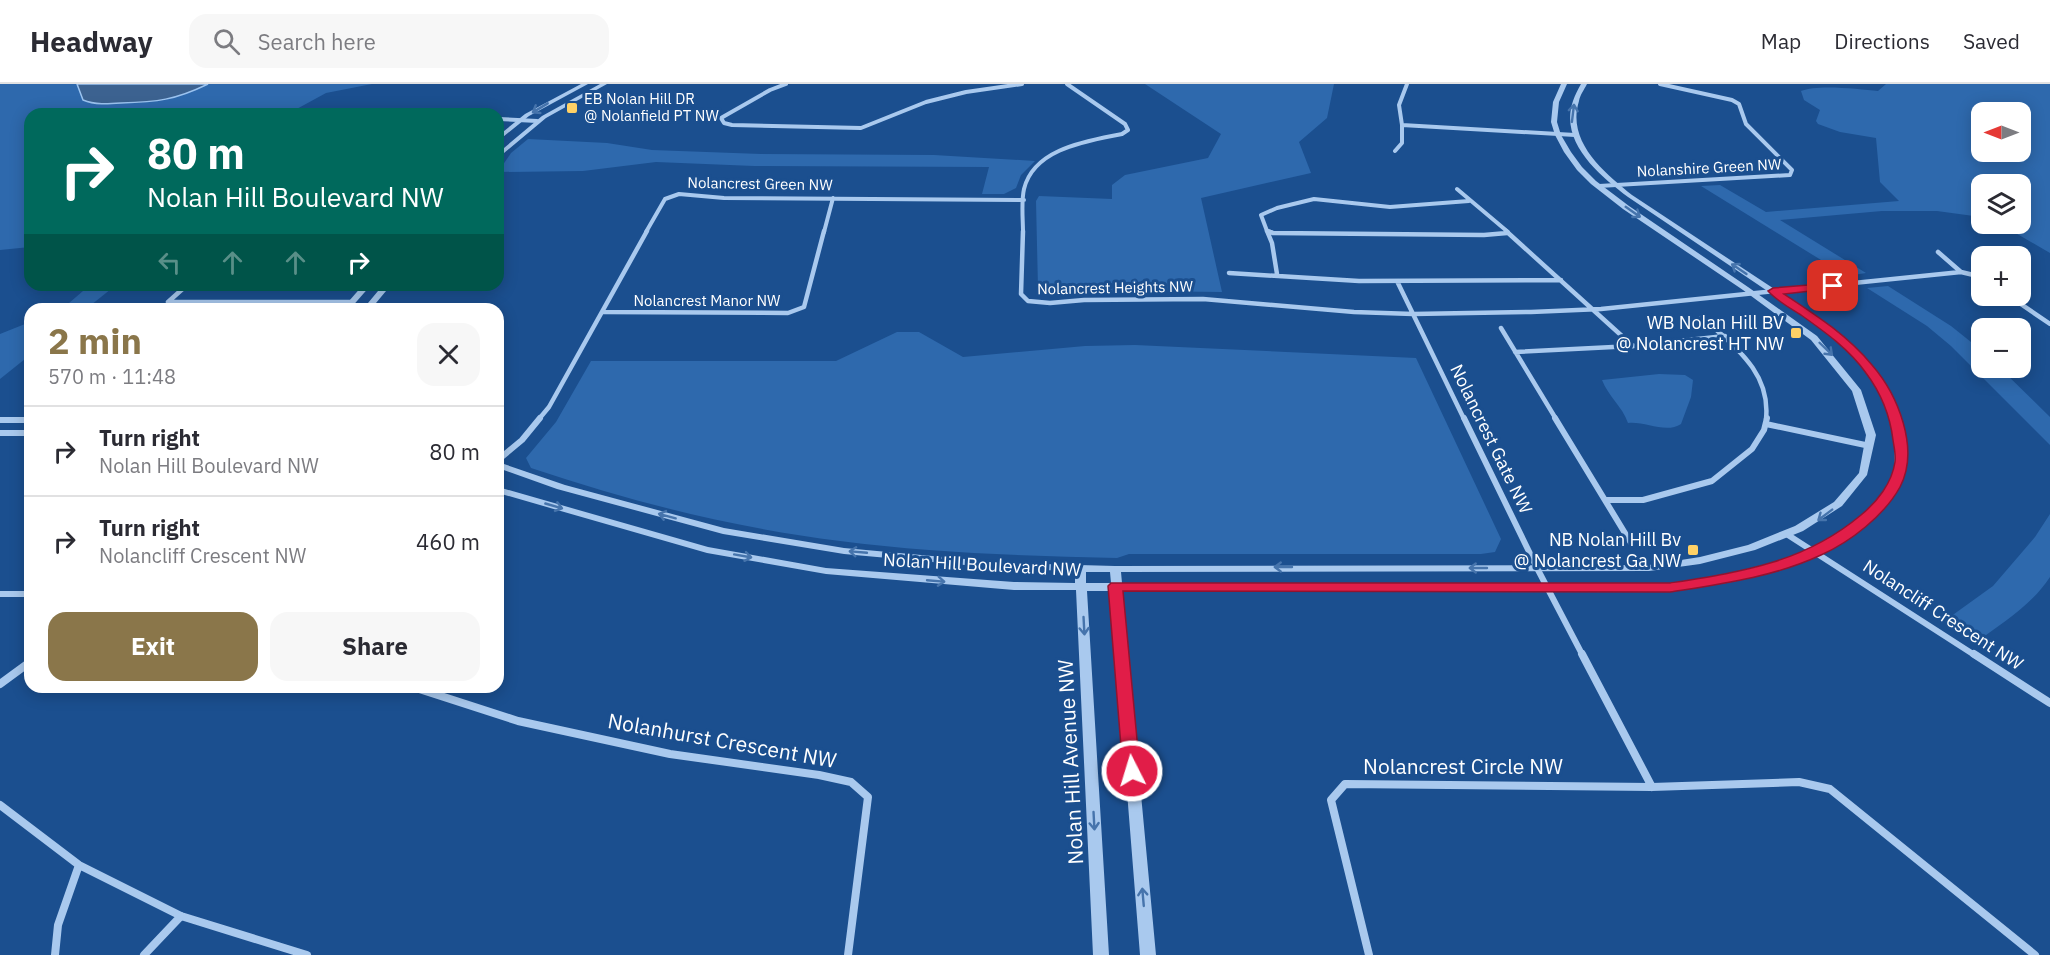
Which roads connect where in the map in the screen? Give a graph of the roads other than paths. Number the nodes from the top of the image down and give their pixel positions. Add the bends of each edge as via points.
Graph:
1 (585, 84) edge
2 (604, 84) edge
3 (786, 84) edge
4 (1022, 84) edge
5 (1067, 84) edge
6 (1407, 84) edge
7 (1564, 84) edge
8 (1584, 84) edge
9 (1660, 84) edge
10 (504, 120) edge
11 (520, 121) junction
12 (537, 122) junction
13 (1402, 125) junction
14 (504, 134) edge
15 (1557, 134) junction
16 (1575, 135) junction
17 (504, 151) edge
18 (1395, 151) dead end
19 (1616, 185) junction
20 (1599, 186) junction
21 (1457, 189) dead end
22 (833, 198) junction
23 (1024, 200) junction
24 (1469, 201) junction
25 (1267, 231) junction
26 (1507, 233) junction
27 (1938, 252) dead end
28 (1961, 272) junction
29 (1229, 273) dead end
30 (1277, 274) junction
31 (1971, 274) edge
32 (1561, 280) junction
33 (1397, 281) junction
34 (180, 291) edge
35 (362, 291) edge
36 (382, 291) edge
37 (1773, 291) junction
38 (1753, 294) junction
39 (213, 303) edge
40 (352, 303) edge
41 (372, 303) edge
42 (2024, 306) edge
43 (1595, 310) junction
44 (604, 312) junction
45 (1413, 314) junction
46 (1702, 317) dead end
47 (2050, 324) edge
48 (1501, 328) dead end
49 (1725, 336) junction
50 (1633, 346) junction
51 (1515, 352) junction
52 (0, 420) edge
53 (24, 420) edge
54 (1766, 424) junction
55 (24, 433) edge
56 (0, 434) edge
57 (1870, 446) junction
58 (504, 455) edge
59 (504, 467) edge
60 (504, 492) edge
61 (1606, 500) junction
62 (1788, 535) junction
63 (1631, 543) dead end
64 (1816, 552) junction
65 (1080, 568) junction
66 (1114, 569) junction
67 (1539, 573) junction
68 (1116, 586) junction
69 (1082, 587) junction
70 (1548, 589) junction
71 (0, 594) edge
72 (24, 594) edge
73 (24, 666) edge
74 (0, 684) edge
75 (432, 693) edge
76 (2050, 703) edge
77 (1652, 787) junction
78 (0, 805) edge
79 (79, 865) junction
80 (181, 916) junction
81 (55, 955) edge
82 (144, 955) edge
83 (308, 955) edge
84 (848, 955) edge
85 (1101, 955) edge
86 (1148, 955) edge
87 (1369, 955) edge
88 (2035, 955) edge

1 -> 11 street
2 - 12 street
3 - 4 street via 721,118 724,123 742,126 861,128 938,98
5 - 23 street, Nolancrest Heights NW via 1128,130 1069,146 1048,158 1026,181
6 - 13 street via 1399,105
7 - 15 street, Nolan Hill Boulevard NW via 1554,104
16 -> 8 street, Nolan Hill Boulevard NW via 1572,108
9 - 19 street, Nolanshire Green NW via 1739,104 1746,124 1792,170 1790,175
10 - 11 street
11 - 12 street
11 - 14 street
12 - 17 street
13 - 15 street
13 - 18 street via 1404,142
15 - 16 street
15 - 20 street, Nolan Hill Boulevard NW via 1582,171
16 - 19 street, Nolan Hill Boulevard NW via 1594,164
19 - 20 street, Nolanshire Green NW
37 -> 19 street, Nolan Hill Boulevard NW
20 -> 38 street, Nolan Hill Boulevard NW
21 - 24 street
22 - 23 street, Nolancrest Green NW
22 - 44 street, Nolancrest Green NW via 679,194 665,200
22 - 44 street, Nolancrest Manor NW via 804,307 788,313
23 - 45 street, Nolancrest Heights NW via 1020,294 1028,301 1203,299
24 - 25 street via 1390,207 1314,199 1261,215
24 - 26 street
25 - 26 street
25 - 30 street
26 - 32 street
27 - 28 street
28 - 31 street
28 - 37 street
29 - 30 street
30 - 33 street
32 - 33 street
32 - 43 street
33 - 45 street
34 - 39 street via 168,302
35 - 40 street
36 - 41 street
37 - 38 street
37 - 64 street, Nolan Hill Boulevard NW via 1831,331 1870,369 1897,420 1901,441 1902,462 1894,487 1875,511
38 - 43 street, Nolancrest Heights NW
38 -> 57 street, Nolan Hill Boulevard NW via 1835,358 1861,401 1869,425
42 - 47 street
43 - 45 street, Nolancrest Heights NW
43 - 50 street
44 - 58 street, Nolancrest Green NW via 549,407
45 - 67 street, Nolancrest Gate NW
46 - 49 street
48 - 51 street
49 - 50 street
49 - 54 street via 1750,361 1758,378
50 - 51 street
51 - 61 street
52 - 53 street
54 - 57 street
54 - 61 street via 1752,449 1712,481 1643,500
55 - 56 street
57 -> 62 street, Nolan Hill Boulevard NW via 1867,466 1843,501
65 -> 59 street, Nolan Hill Boulevard NW via 1009,566 844,551 723,531 561,488
60 -> 69 street, Nolan Hill Boulevard NW via 707,550 815,569 1014,586
61 - 63 street
62 - 64 street, Nolancliff Crescent NW
62 - 67 street, Nolan Hill Boulevard NW via 1724,557 1682,564
64 - 70 street, Nolan Hill Boulevard NW via 1779,566 1701,584
64 - 76 street, Nolancliff Crescent NW
65 - 66 street, Nolan Hill Boulevard NW
65 - 69 street, Nolan Hill Avenue NW
67 -> 66 street, Nolan Hill Boulevard NW
66 - 68 street
67 - 70 street
68 - 69 street, Nolan Hill Boulevard NW
68 - 70 street, Nolan Hill Boulevard NW
86 -> 68 street
69 -> 85 street, Nolan Hill Avenue NW
70 - 77 street
71 - 72 street
73 - 74 street
75 - 84 street, Nolanhurst Crescent NW via 519,721 670,754 851,782 868,797
77 - 87 street, Nolancrest Circle NW via 1345,784 1331,800
77 - 88 street, Nolancrest Circle NW via 1799,782 1830,789
78 - 79 street
79 - 80 street
79 - 81 street via 58,925
80 - 82 street
80 - 83 street

